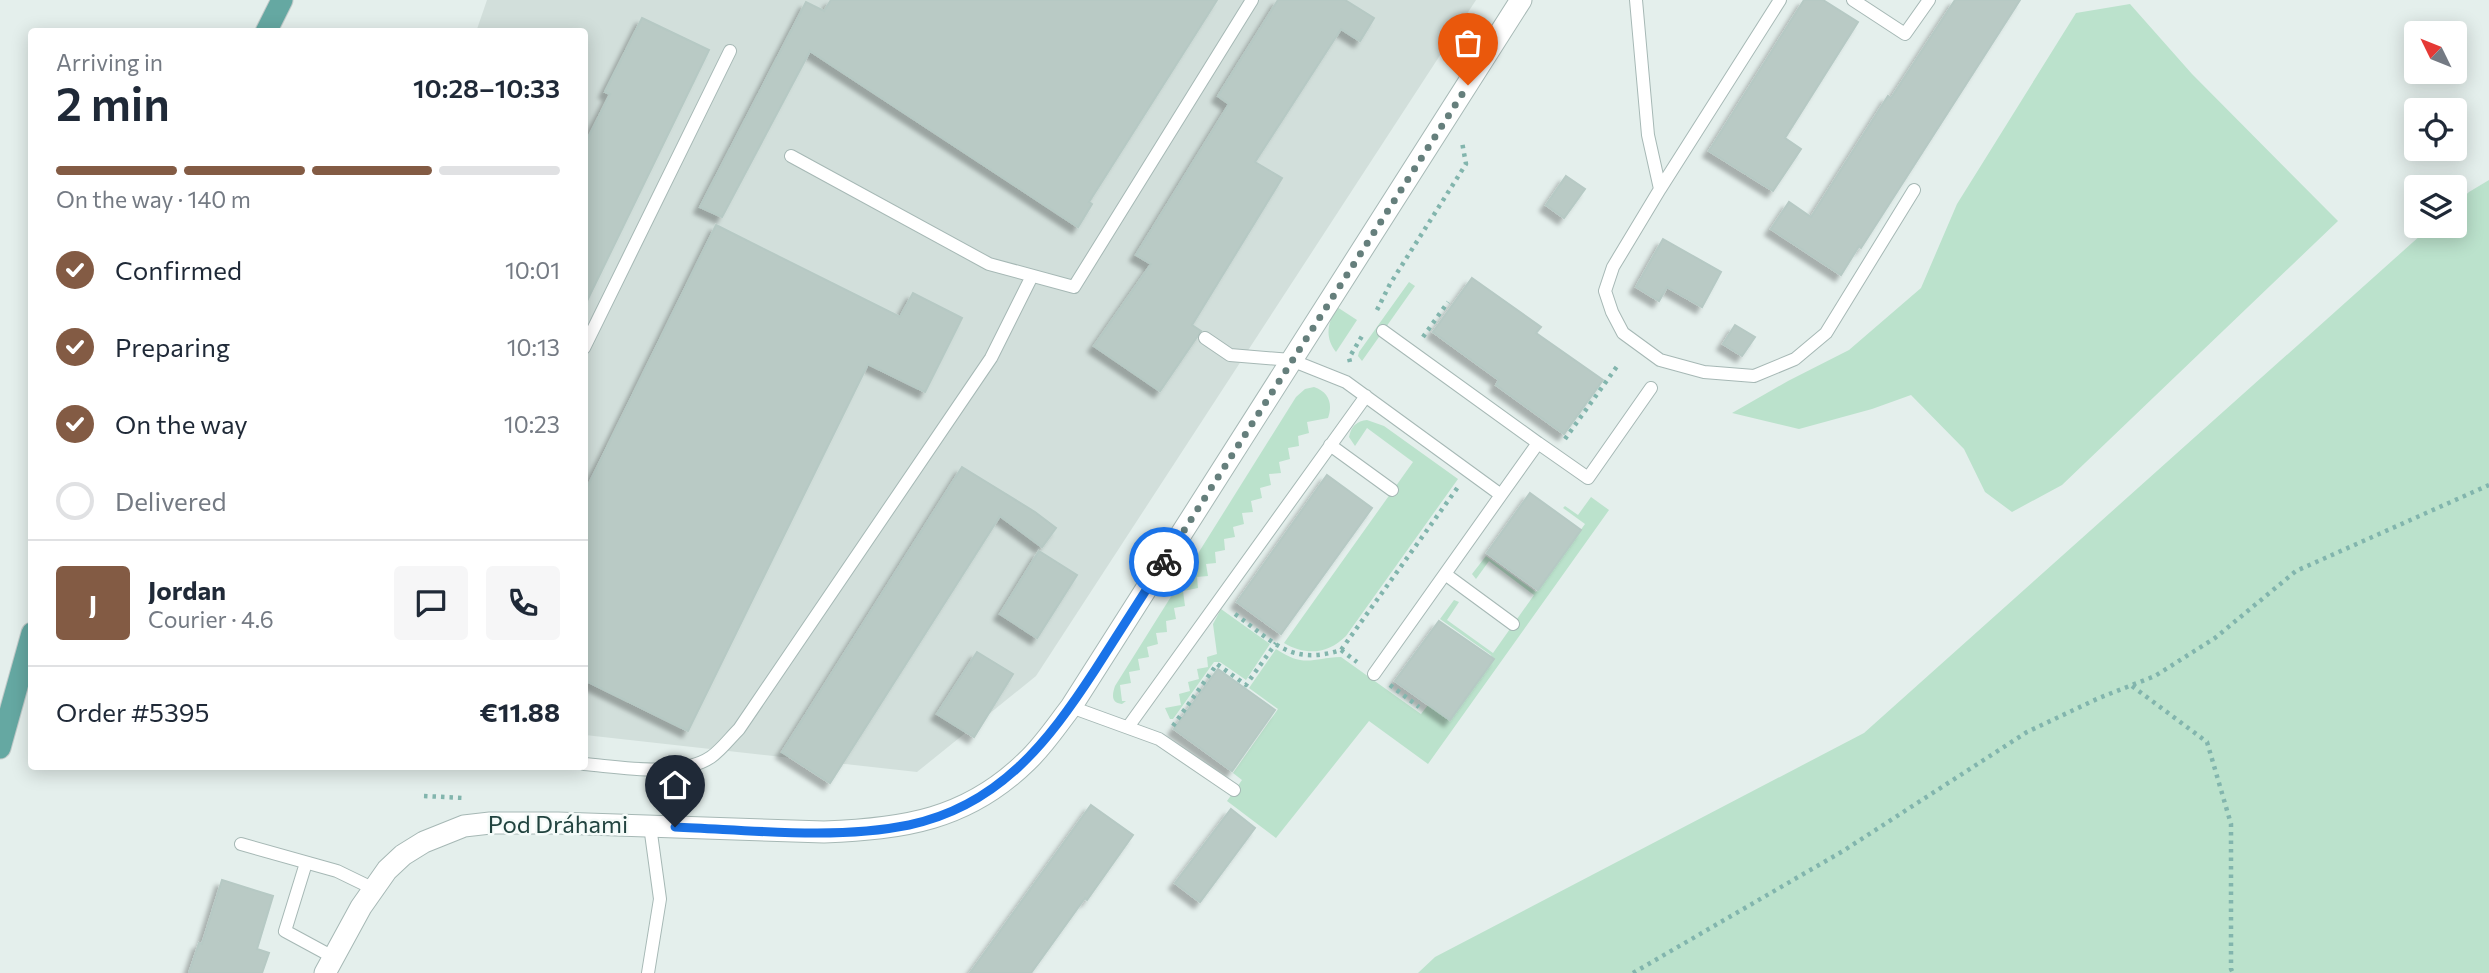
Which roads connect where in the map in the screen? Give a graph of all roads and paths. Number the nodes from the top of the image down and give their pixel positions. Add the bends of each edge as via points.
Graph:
1 (282, 0) edge
2 (1252, 0) edge
3 (1521, 0) edge
4 (1636, 0) edge
5 (1780, 0) edge
6 (1853, 0) edge
7 (1929, 0) edge
8 (268, 28) edge
9 (730, 51) dead end
10 (1455, 107) junction
11 (792, 156) dead end
12 (1660, 189) junction
13 (1914, 190) dead end
14 (1032, 276) junction
15 (1375, 314) dead end
16 (1383, 331) dead end
17 (1364, 333) dead end
18 (1205, 338) dead end
19 (588, 340) edge
20 (1291, 360) junction
21 (1353, 365) dead end
22 (1651, 388) dead end
23 (1366, 396) junction
24 (1538, 443) junction
25 (1330, 445) junction
26 (1469, 472) junction
27 (2489, 485) edge
28 (1392, 490) dead end
29 (1501, 495) junction
30 (1445, 575) junction
31 (1218, 601) junction
32 (1513, 624) dead end
33 (1276, 643) junction
34 (28, 647) edge
35 (1374, 674) dead end
36 (2131, 685) junction
37 (1071, 707) junction
38 (1128, 727) junction
39 (1162, 741) junction
40 (0, 748) edge
41 (588, 764) edge
42 (1234, 790) dead end
43 (424, 796) dead end
44 (471, 798) dead end
45 (650, 826) junction
46 (241, 844) dead end
47 (306, 863) junction
48 (372, 888) junction
49 (329, 965) edge
50 (648, 973) edge
51 (1633, 973) edge
52 (2233, 973) edge

1 - 8 main road
2 - 14 lane via 1074,287
3 - 10 street, Pod Dráhami
4 - 12 lane via 1648,135
5 - 12 lane
6 - 7 lane via 1905,34
9 - 19 lane
10 - 15 path via 1466,164
10 - 20 street, Pod Dráhami
11 - 14 lane via 989,264
12 - 13 lane via 1613,267 1605,290 1612,312 1623,333 1660,360 1704,372 1754,376 1795,359 1826,333
14 - 41 lane via 991,358 739,729 710,757 687,767
16 - 24 lane
17 - 21 path via 1349,358
18 - 20 lane via 1230,355
20 - 23 lane via 1346,382
20 - 37 street, Pod Dráhami
22 - 24 lane via 1588,478
23 - 25 lane
23 - 26 lane
24 - 29 lane
25 - 28 lane
25 - 31 lane
26 - 29 lane
26 - 33 path via 1341,650 1310,657
27 - 36 path via 2296,571 2215,638 2155,676
29 - 30 lane
30 - 32 lane
30 - 35 lane
31 - 33 path
31 - 38 lane
33 - 39 path via 1247,685 1217,664
34 - 40 main road
36 - 51 path via 2026,732 1843,851
36 - 52 path via 2207,742 2231,824
37 - 38 lane
37 - 45 street, Pod Dráhami via 1027,762 1002,783 927,820 824,832
38 - 39 lane
39 - 42 lane
43 - 44 path
45 - 48 street, Pod Dráhami via 464,826 403,855
45 - 50 lane via 660,899
46 - 47 lane
47 - 48 lane
47 - 49 lane via 285,931
48 - 49 street, Pod Dráhami

